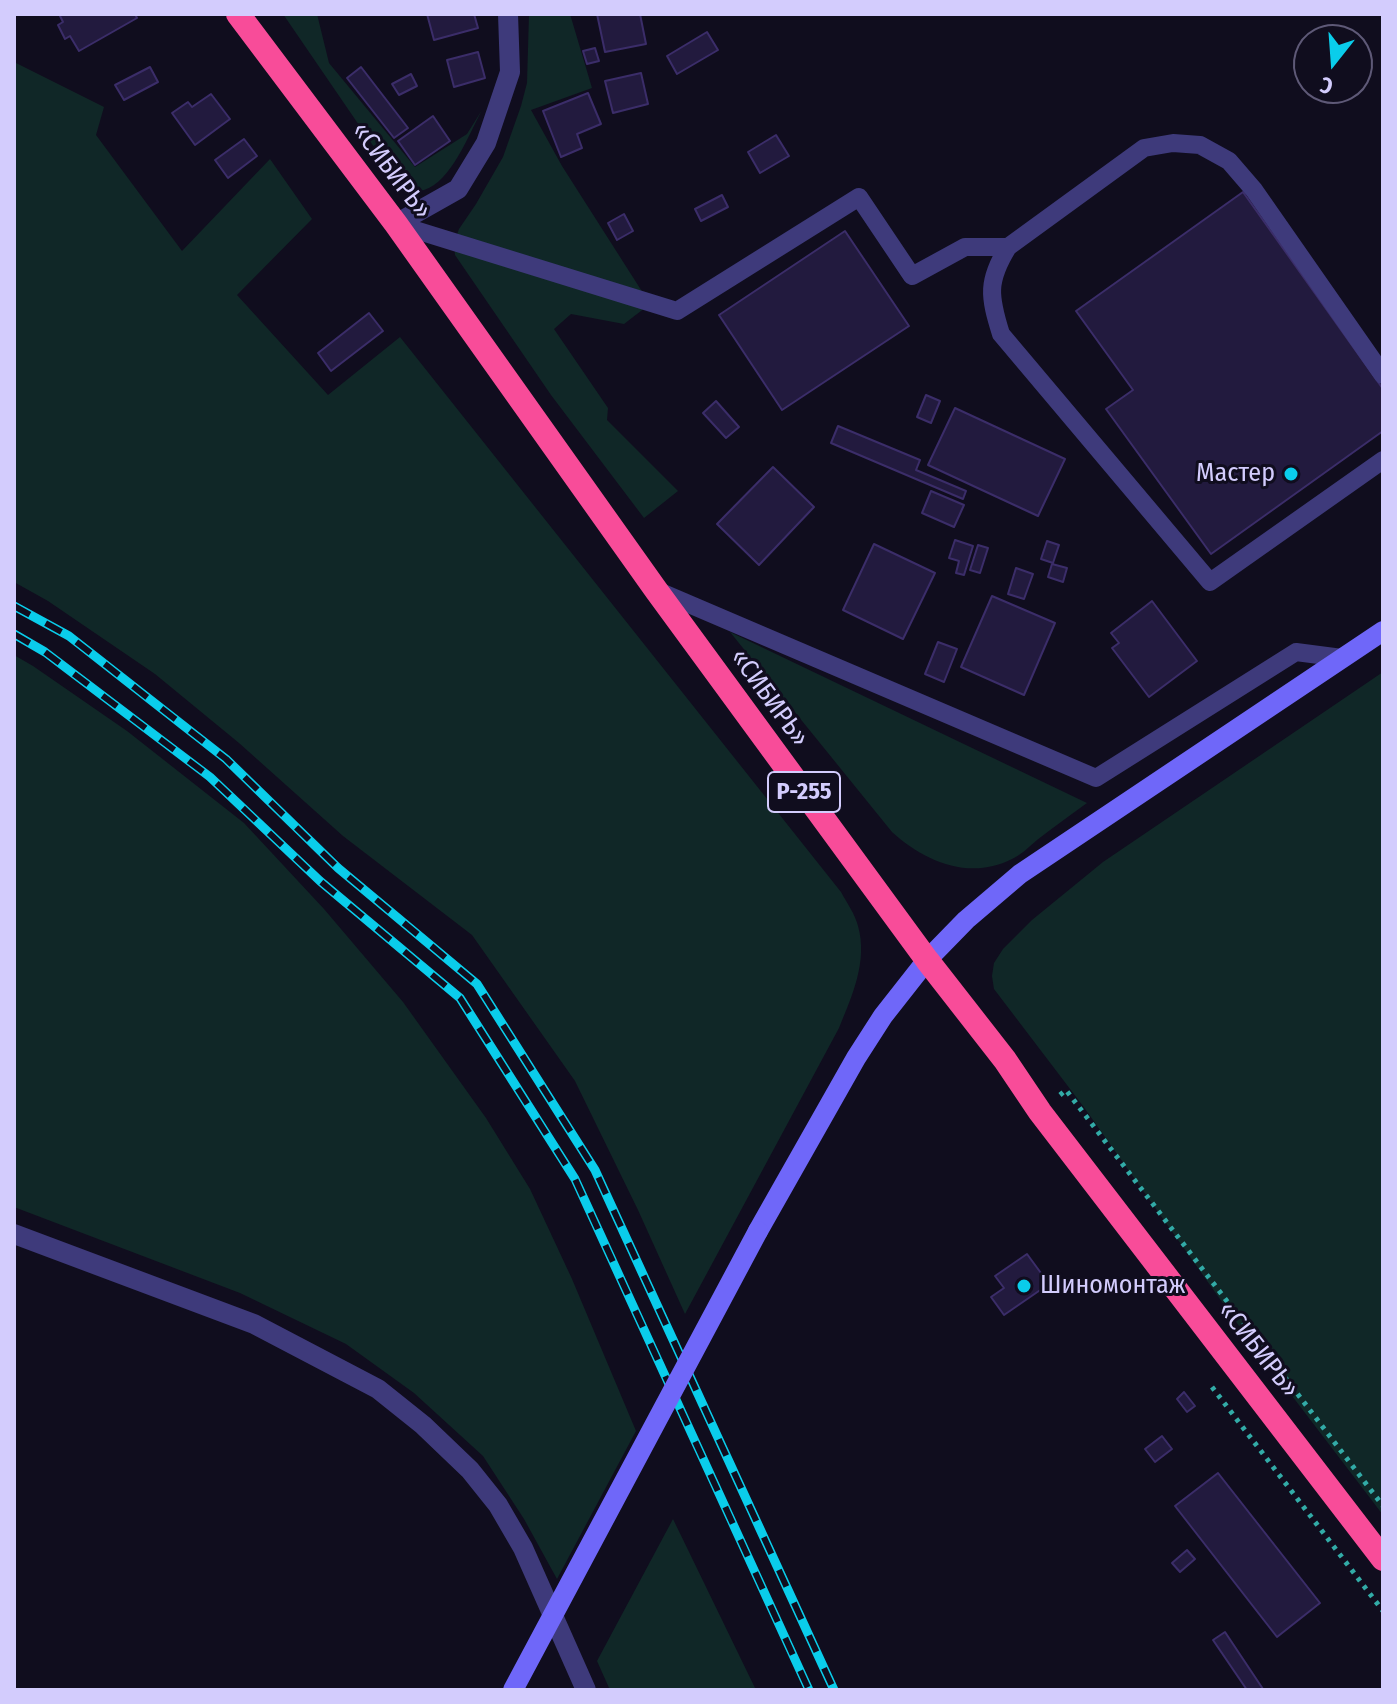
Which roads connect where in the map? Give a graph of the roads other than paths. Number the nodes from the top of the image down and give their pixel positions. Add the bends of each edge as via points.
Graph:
1 (238, 14) edge
2 (508, 14) edge
3 (396, 224) junction
4 (1008, 247) junction
5 (1383, 375) edge
6 (1383, 460) edge
7 (656, 590) junction
8 (1383, 631) edge
9 (1342, 658) junction
10 (927, 960) junction
11 (14, 1234) edge
12 (1383, 1559) edge
13 (513, 1690) edge
14 (586, 1690) edge

1 - 3 highway, «СИБИРЬ» / Р-255
2 - 3 street via 510,72 486,143 458,189
3 - 4 lane via 677,311 859,197 912,276 965,247
3 - 7 highway, «СИБИРЬ» / Р-255
4 - 5 lane via 1144,148 1200,145 1229,161 1254,190
4 - 6 lane via 992,283 1001,334 1210,582
7 - 9 lane via 1096,778 1296,652
7 - 10 highway, «СИБИРЬ» / Р-255
8 - 9 street
9 - 10 street via 1020,874
10 - 12 highway, «СИБИРЬ» / Р-255
10 - 13 street, bridge via 856,1058
11 - 14 street via 254,1324 378,1389 470,1470 498,1505 523,1548

